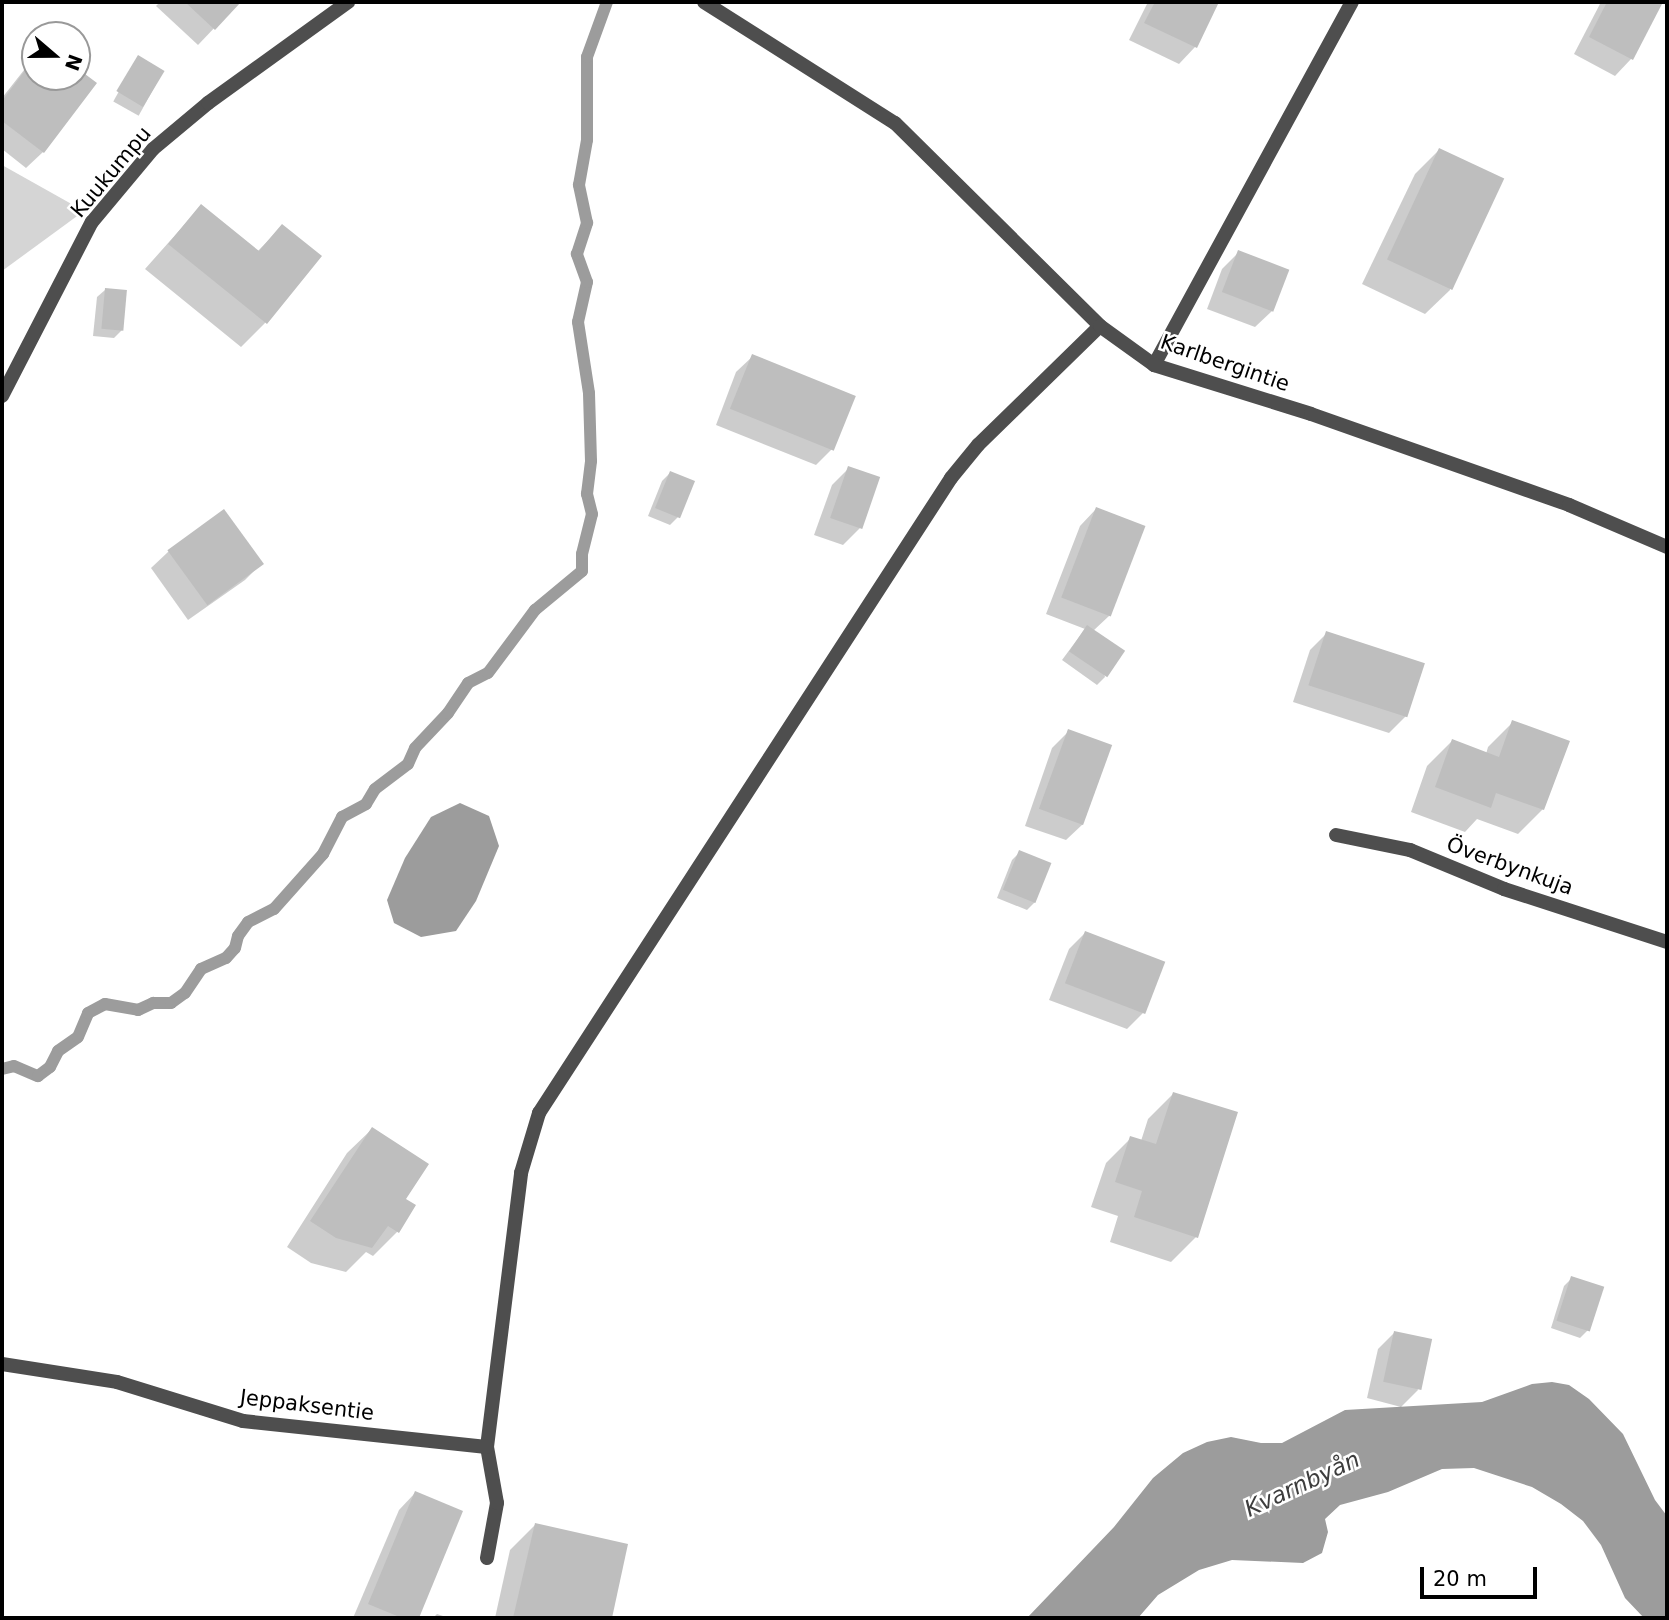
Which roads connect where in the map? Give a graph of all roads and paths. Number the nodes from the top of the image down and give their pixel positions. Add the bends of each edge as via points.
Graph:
1 (348, 2) edge
2 (705, 2) edge
3 (1352, 2) edge
4 (1100, 326) junction
5 (1154, 365) junction
6 (2, 396) edge
7 (1667, 547) edge
8 (1336, 835) dead end
9 (1667, 942) edge
10 (2, 1364) edge
11 (487, 1447) junction
12 (487, 1558) dead end

1 - 6 street, Kuukumpu via 208,103 153,149 92,222
2 - 4 street, Karlbergintie via 895,123
3 - 5 street
4 - 5 street, Karlbergintie
4 - 11 street via 978,445 951,478 540,1113 521,1173
5 - 7 street, Karlbergintie via 1311,414 1556,500
8 - 9 street, Överbynkuja via 1410,850 1504,889
10 - 11 street, Jeppaksentie via 117,1382 243,1421
11 - 12 street via 497,1503

